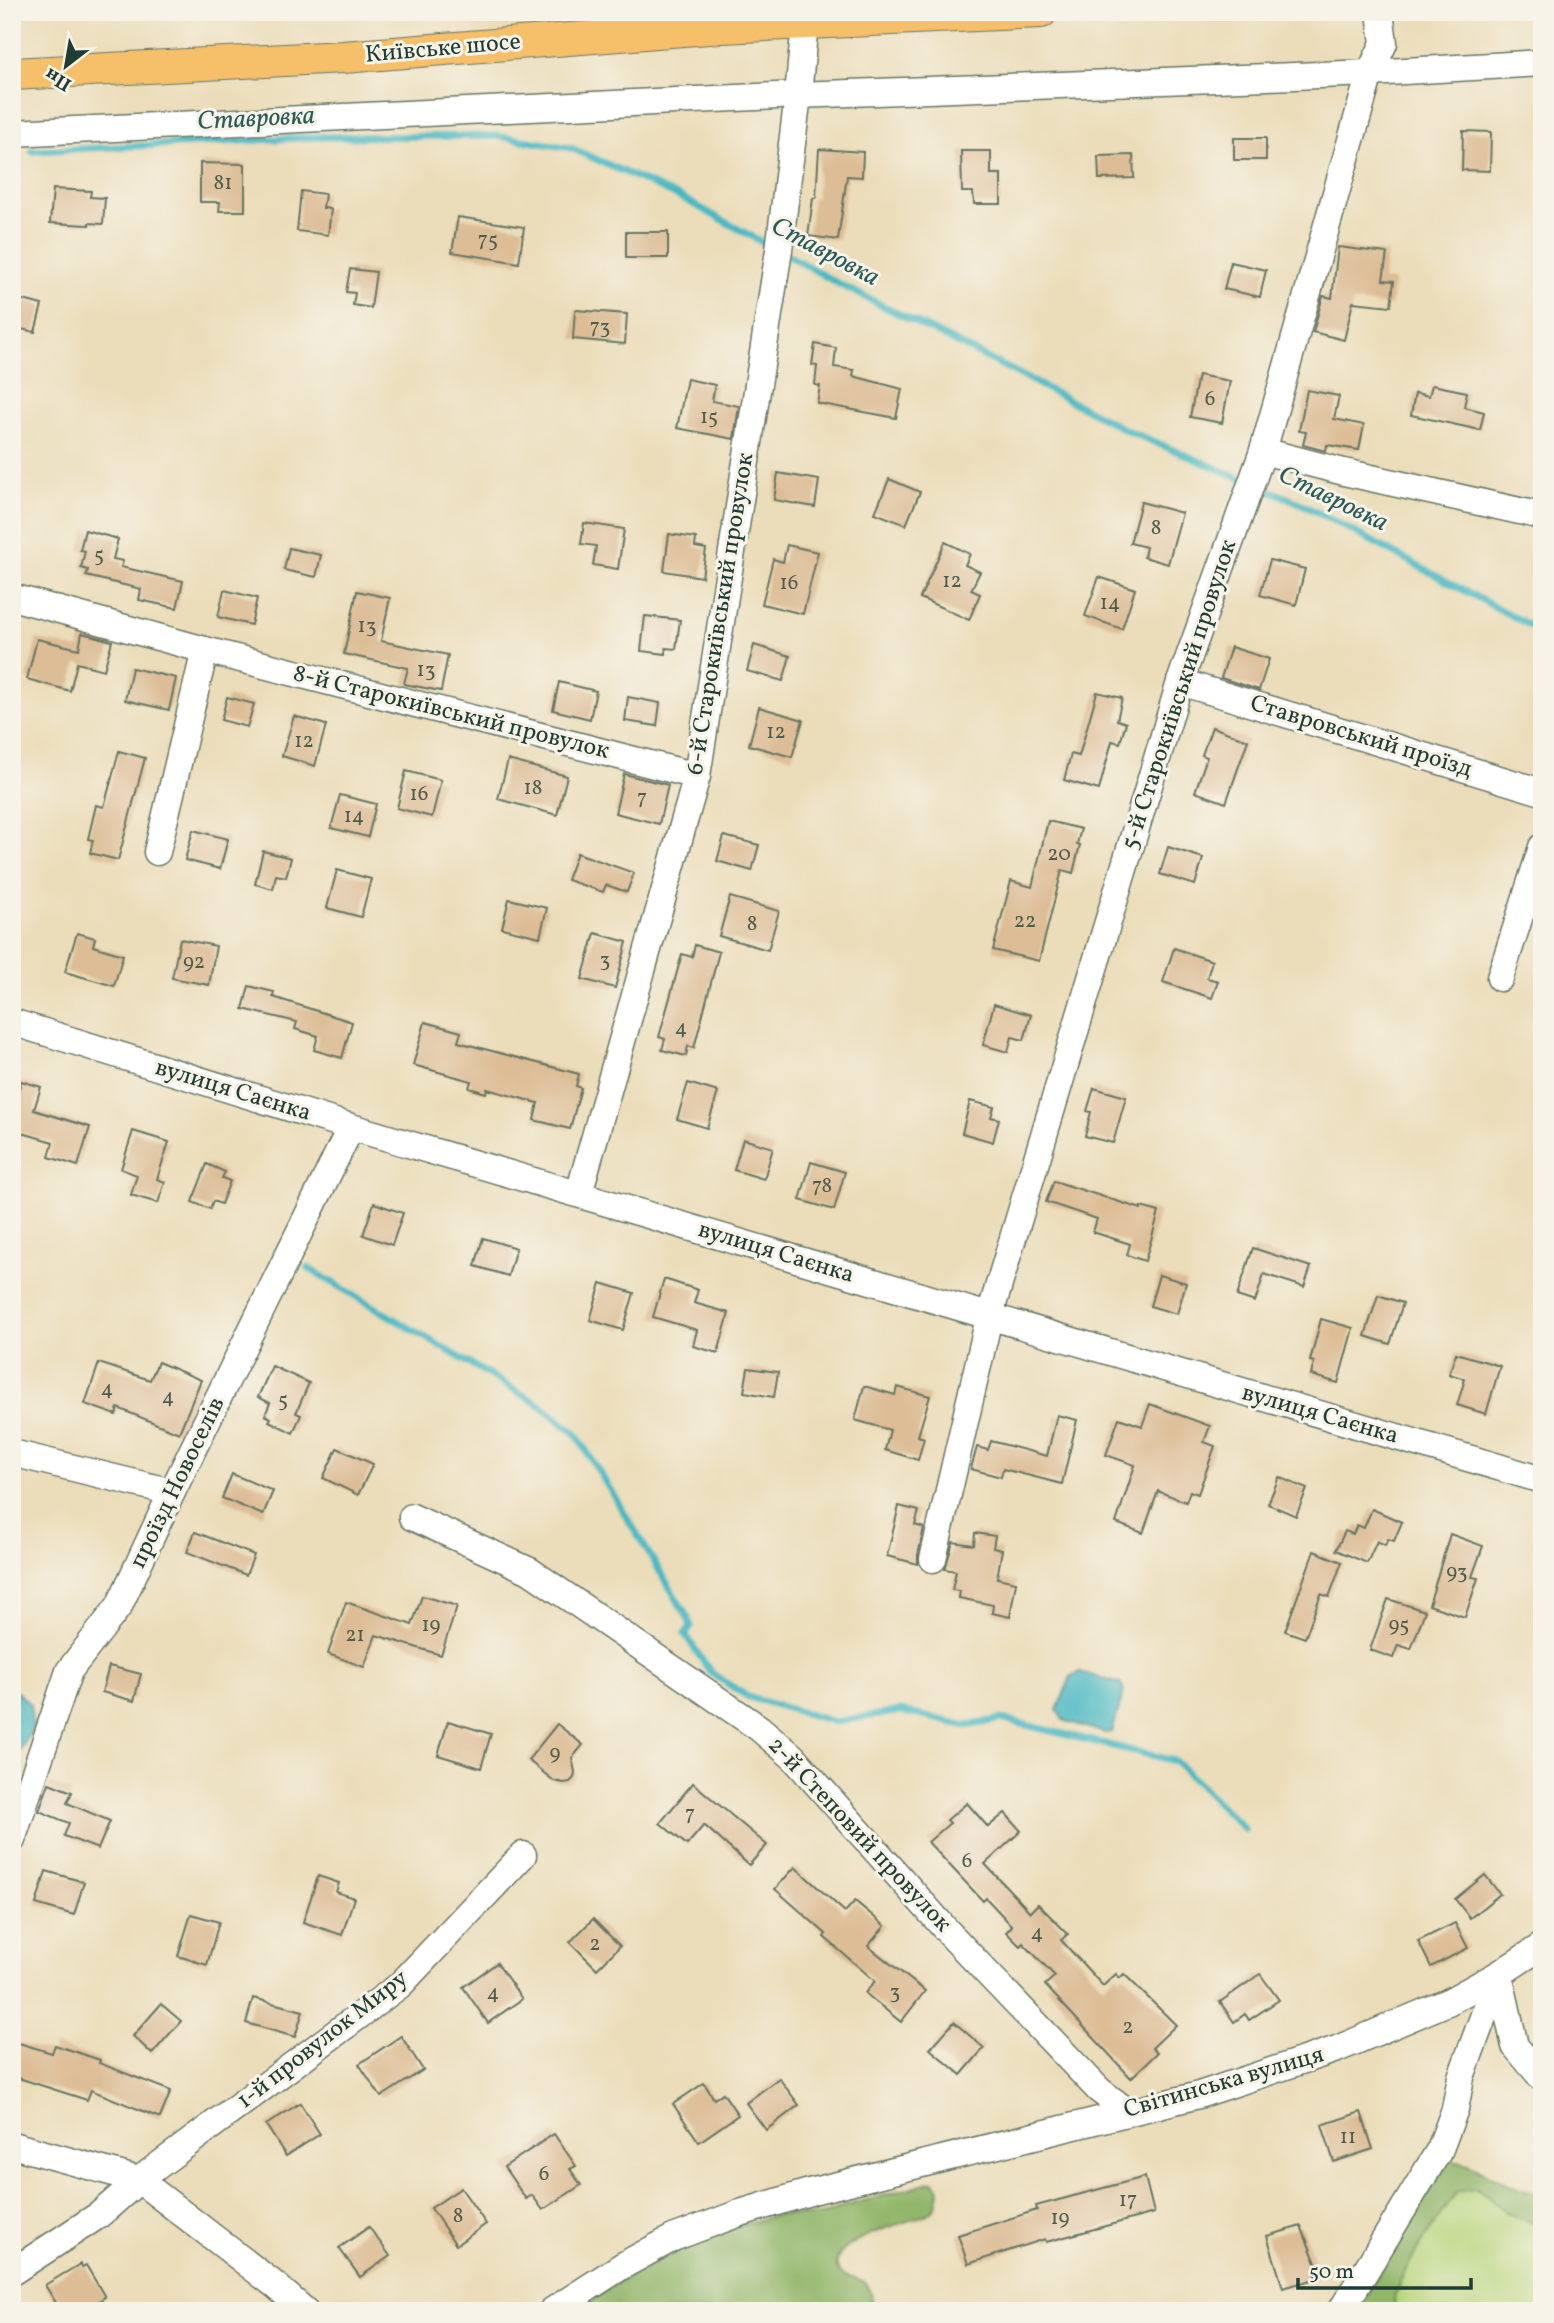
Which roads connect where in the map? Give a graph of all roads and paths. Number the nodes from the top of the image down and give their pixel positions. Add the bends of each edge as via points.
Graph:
1 (1041, 12) edge
2 (1380, 12) edge
3 (835, 17) edge
4 (796, 20) edge
5 (662, 21) edge
6 (1542, 63) edge
7 (1370, 73) junction
8 (12, 74) edge
9 (799, 95) junction
10 (14, 137) edge
11 (1263, 451) junction
12 (1542, 516) edge
13 (12, 597) edge
14 (205, 650) junction
15 (1180, 682) junction
16 (697, 776) junction
17 (1542, 792) edge
18 (1542, 847) edge
19 (157, 852) dead end
20 (1500, 978) dead end
21 (12, 1022) edge
22 (351, 1127) junction
23 (579, 1193) junction
24 (989, 1318) junction
25 (12, 1453) edge
26 (1542, 1480) edge
27 (172, 1492) junction
28 (412, 1517) dead end
29 (933, 1559) dead end
30 (12, 1840) edge
31 (523, 1855) dead end
32 (1542, 1947) edge
33 (1499, 1974) junction
34 (1542, 2078) edge
35 (1128, 2112) junction
36 (12, 2145) edge
37 (139, 2180) junction
38 (12, 2272) edge
39 (305, 2311) edge
40 (552, 2311) edge
41 (1341, 2311) edge

1 - 3 main road, Київське шосе
2 - 7 street, 5-й Старокиївський провулок via 1384,43
3 - 4 main road, Київське шосе
4 - 5 main road, Київське шосе
4 - 9 street, 6-й Старокиївський провулок
5 - 8 main road, Київське шосе via 343,57
6 - 7 street
7 - 9 street
7 - 11 street, 5-й Старокиївський провулок
9 - 10 street
9 - 16 street, 6-й Старокиївський провулок
11 - 12 street
11 - 15 street, 5-й Старокиївський провулок
13 - 14 street, 8-й Старокиївський провулок
14 - 16 street, 8-й Старокиївський провулок
14 - 19 street
15 - 17 street, Ставровський проїзд
15 - 24 street, 5-й Старокиївський провулок
16 - 23 street, 6-й Старокиївський провулок
18 - 20 street
21 - 22 street, вулиця Саєнка
22 - 23 street, вулиця Саєнка
22 - 27 street, проїзд Новоселів
23 - 24 street, вулиця Саєнка
24 - 26 street, вулиця Саєнка
24 - 29 street, 5-й Старокиївський провулок
25 - 27 street
27 - 30 street, проїзд Новоселів via 119,1606 69,1671
28 - 35 street, 2-й Степовий провулок via 530,1571 759,1728 793,1757 948,1932 1099,2090
31 - 37 street, 1-й провулок Миру via 400,1985
32 - 33 street, Світинська вулиця
33 - 34 street via 1515,2046
33 - 35 street, Світинська вулиця via 1448,2002 1337,2049 1199,2095
33 - 41 street via 1440,2150
35 - 40 street, Світинська вулиця via 737,2214 673,2238
36 - 37 street
37 - 38 street, 1-й провулок Миру via 99,2214
37 - 39 street

